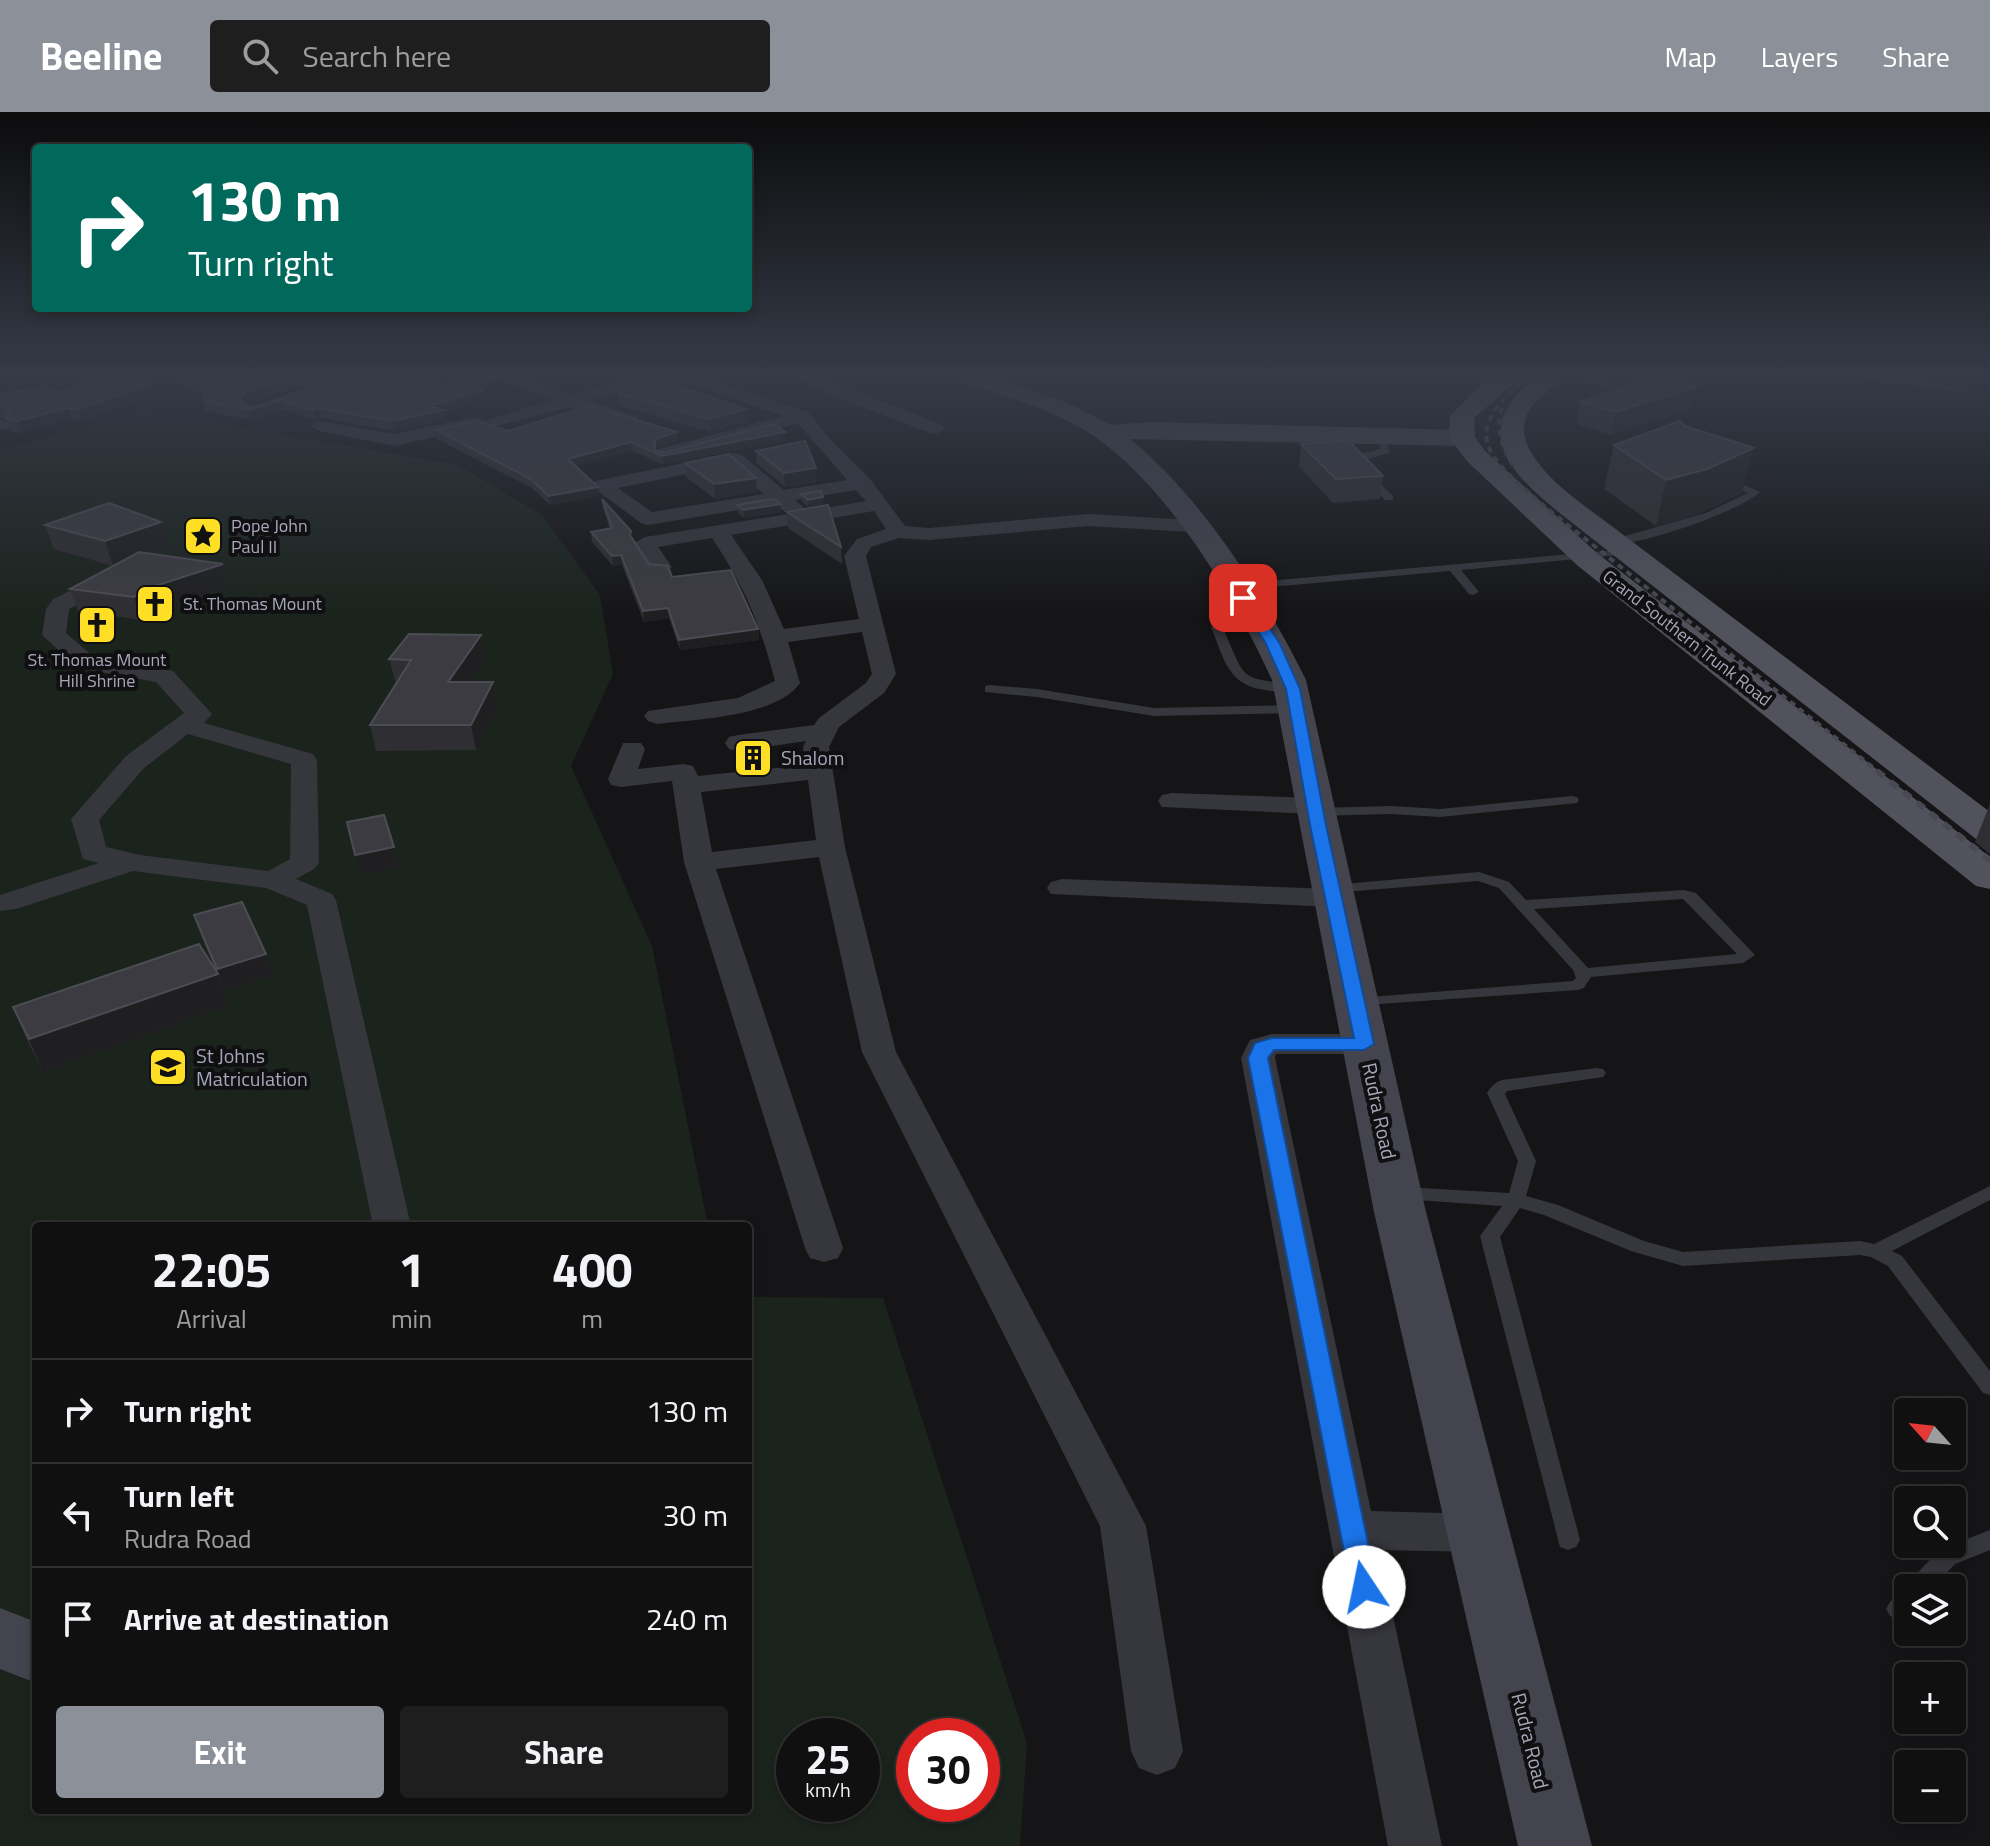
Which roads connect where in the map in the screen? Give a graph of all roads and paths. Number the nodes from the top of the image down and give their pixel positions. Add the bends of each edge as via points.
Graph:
1 (650, 457) edge
2 (745, 457) edge
3 (831, 457) edge
4 (1133, 457) edge
5 (1369, 457) edge
6 (1477, 457) edge
7 (1520, 457) edge
8 (1349, 458) junction
9 (735, 459) junction
10 (1336, 459) edge
11 (592, 472) dead end
12 (1719, 478) edge
13 (863, 483) junction
14 (781, 497) junction
15 (1389, 498) dead end
16 (804, 518) junction
17 (889, 518) junction
18 (1192, 526) junction
19 (718, 531) junction
20 (1611, 540) junction
21 (1569, 543) junction
22 (661, 567) edge
23 (1453, 567) junction
24 (128, 569) edge
25 (1473, 592) dead end
26 (1246, 603) junction
27 (872, 624) junction
28 (775, 637) junction
29 (989, 689) dead end
30 (1294, 699) junction
31 (657, 716) dead end
32 (192, 719) junction
33 (825, 731) junction
34 (738, 743) dead end
35 (632, 749) dead end
36 (820, 771) junction
37 (686, 786) junction
38 (1572, 800) dead end
39 (1172, 801) dead end
40 (1315, 809) junction
41 (1990, 831) edge
42 (831, 847) junction
43 (132, 862) junction
44 (699, 862) junction
45 (1990, 877) edge
46 (272, 880) junction
47 (1062, 888) dead end
48 (1332, 894) junction
49 (3, 904) edge
50 (1523, 905) junction
51 (1582, 973) junction
52 (1360, 1023) junction
53 (1597, 1073) dead end
54 (1990, 1192) edge
55 (1396, 1193) junction
56 (1516, 1200) junction
57 (391, 1222) edge
58 (824, 1248) dead end
59 (1876, 1251) junction
60 (1990, 1387) edge
61 (1353, 1530) junction
62 (1479, 1533) junction
63 (1568, 1540) dead end
64 (1990, 1540) edge
65 (1930, 1574) edge
66 (0, 1638) edge
67 (32, 1651) edge
68 (1157, 1751) dead end
69 (1415, 1846) edge
70 (1555, 1846) edge

1 - 11 street
2 - 9 street
3 - 13 street
4 - 18 street, Rudra Road
5 - 8 lane
6 - 21 main road, Grand Southern Trunk Road
7 - 20 main road, Grand Southern Trunk Road
8 - 10 lane
8 - 15 lane
9 - 14 street
9 - 14 street via 602,485 648,519
12 - 20 lane via 1755,492 1753,497 1652,534
13 - 14 street
13 - 17 street
14 - 16 street
16 - 17 street
16 - 19 street
17 - 18 street via 929,534 1088,520
17 - 27 street via 855,556
18 - 26 street, Rudra Road
19 - 22 street via 645,543
19 - 28 street via 751,580
20 - 21 main road
20 - 21 lane
20 - 41 main road, Grand Southern Trunk Road
21 - 23 lane
21 - 45 main road, Grand Southern Trunk Road
23 - 25 lane
23 - 26 lane
24 - 32 street via 61,604 54,635 87,663 164,676
26 - 30 street, Rudra Road via 1273,644
27 - 28 street
27 - 33 street via 884,674
28 - 31 street via 788,683 774,695
29 - 30 lane via 1154,712
30 - 40 street, Rudra Road
32 - 43 street via 135,762 85,819 93,853
32 - 46 street via 304,760 304,863
33 - 34 street
33 - 36 street via 816,747
35 - 37 street via 621,779 684,772
36 - 37 street
36 - 42 street
37 - 44 street
38 - 40 lane via 1440,813
39 - 40 street
40 - 48 street, Rudra Road
42 - 44 street
42 - 68 street via 879,1052 1123,1526
43 - 46 street
43 - 49 street
44 - 58 street
46 - 57 street via 321,900
47 - 48 street
48 - 50 lane via 1479,876 1504,885
48 - 52 street, Rudra Road
50 - 51 lane
50 - 51 lane via 1684,894 1747,955
51 - 52 lane via 1578,985
52 - 55 street, Rudra Road
52 - 61 street via 1262,1047 1258,1058
53 - 56 lane via 1496,1088 1527,1161
54 - 59 lane
55 - 56 lane
55 - 62 street, Rudra Road
56 - 59 lane via 1683,1259
56 - 63 lane via 1490,1236
59 - 60 lane via 1895,1261
61 - 62 street
61 - 69 street
62 - 70 street, Rudra Road
64 - 65 lane via 1947,1557
66 - 67 street

